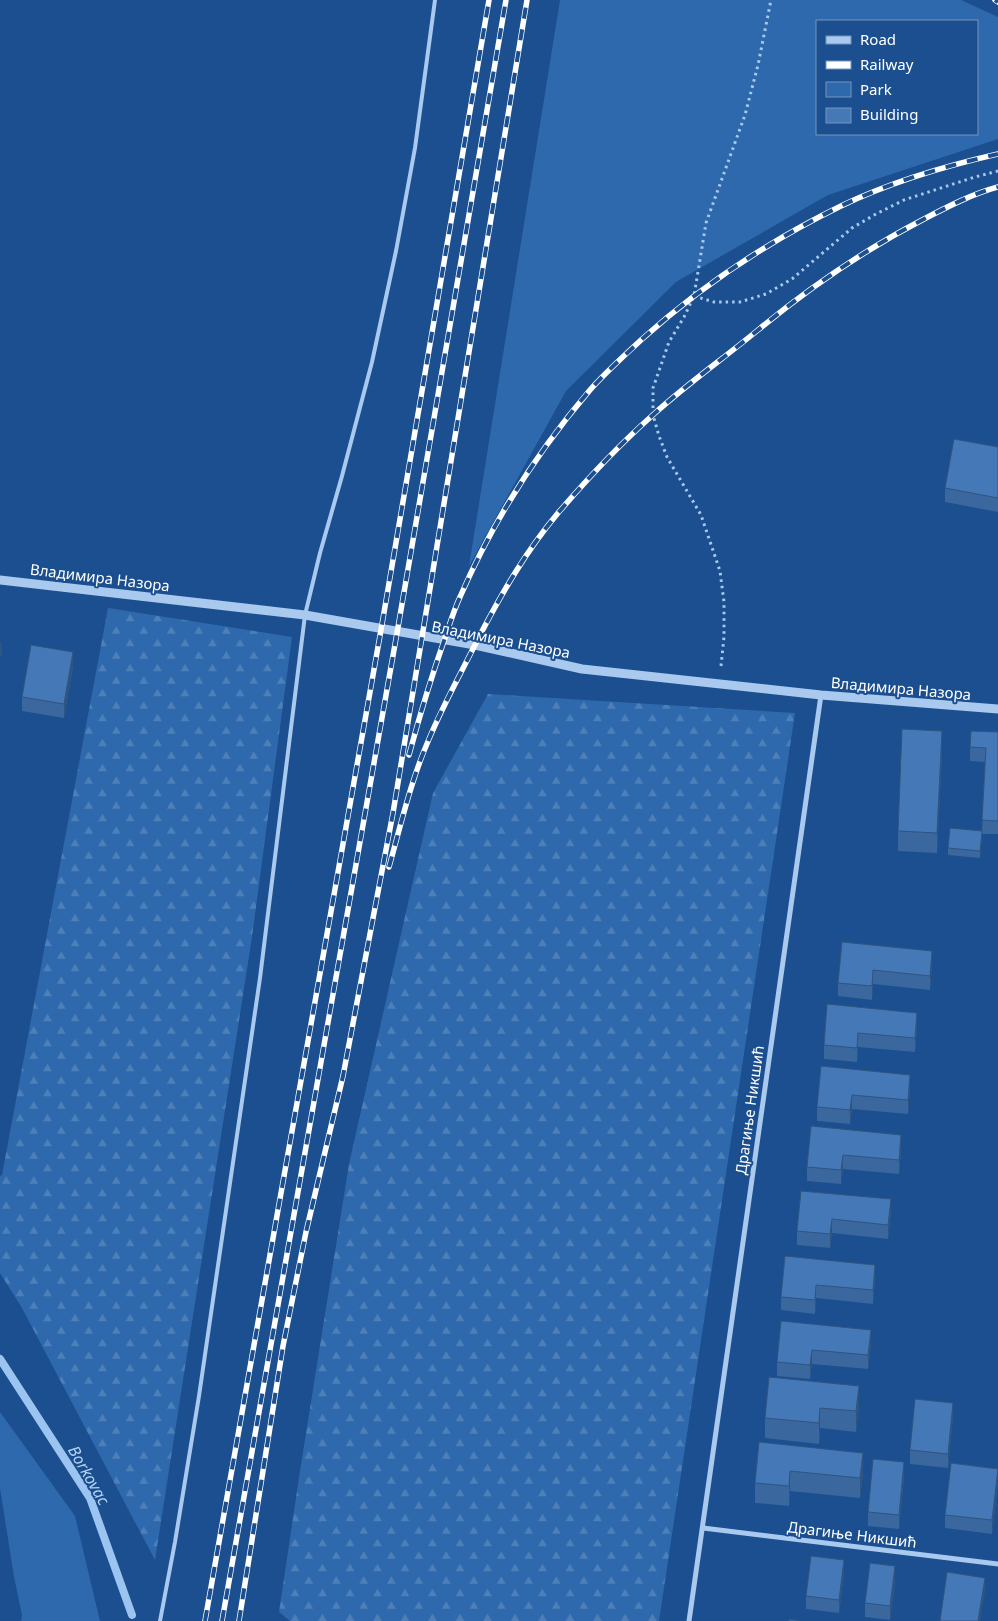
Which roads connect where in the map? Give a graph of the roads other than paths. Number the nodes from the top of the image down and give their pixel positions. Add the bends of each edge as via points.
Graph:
1 (435, 0) edge
2 (0, 580) edge
3 (305, 615) junction
4 (821, 695) junction
5 (998, 709) edge
6 (703, 1528) junction
7 (998, 1564) edge
8 (160, 1621) edge
9 (689, 1621) edge

1 - 3 lane via 415,148 396,251 369,372
2 - 3 street, Владимира Назора
3 - 4 street, Владимира Назора via 475,645 582,669
3 - 8 lane via 260,978 197,1406
4 - 5 street, Владимира Назора
4 - 6 street, Драгиње Никшић
6 - 7 street, Драгиње Никшић
6 - 9 street, Драгиње Никшић

